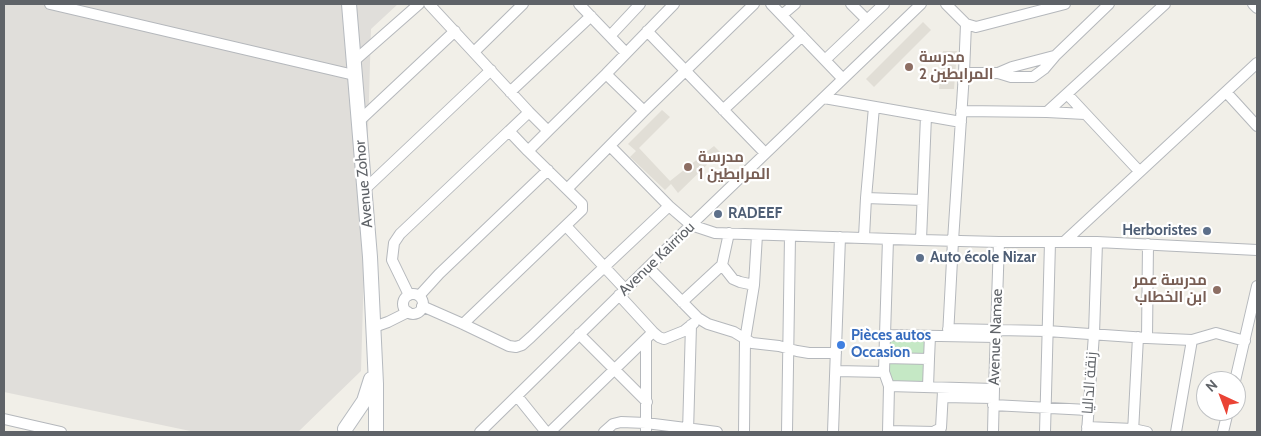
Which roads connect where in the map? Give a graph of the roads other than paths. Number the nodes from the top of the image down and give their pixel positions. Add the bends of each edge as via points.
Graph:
1 (50, 4) edge
2 (349, 4) edge
3 (419, 4) edge
4 (429, 4) edge
5 (523, 4) edge
6 (579, 4) edge
7 (640, 4) edge
8 (674, 4) edge
9 (754, 4) edge
10 (770, 4) edge
11 (795, 4) edge
12 (851, 4) edge
13 (884, 4) edge
14 (921, 4) edge
15 (946, 4) edge
16 (1066, 4) edge
17 (1109, 4) edge
18 (1165, 4) edge
19 (1253, 4) edge
20 (1257, 8) edge
21 (591, 16) junction
22 (782, 16) junction
23 (867, 20) junction
24 (966, 24) junction
25 (455, 31) junction
26 (646, 31) junction
27 (610, 36) junction
28 (802, 36) junction
29 (474, 52) junction
30 (626, 53) junction
31 (1054, 56) junction
32 (825, 60) junction
33 (1257, 63) edge
34 (354, 69) junction
35 (491, 70) junction
36 (685, 71) junction
37 (964, 73) junction
38 (998, 73) junction
39 (606, 74) junction
40 (843, 79) junction
41 (510, 92) junction
42 (1226, 92) junction
43 (1066, 94) junction
44 (824, 98) junction
45 (874, 107) junction
46 (724, 110) junction
47 (644, 111) junction
48 (961, 111) junction
49 (529, 112) junction
50 (1047, 112) junction
51 (1085, 114) junction
52 (926, 116) junction
53 (358, 122) junction
54 (961, 122) junction
55 (1257, 126) edge
56 (548, 131) junction
57 (509, 132) junction
58 (610, 146) junction
59 (528, 150) junction
60 (765, 154) junction
61 (548, 170) junction
62 (1139, 171) junction
63 (567, 189) junction
64 (364, 190) junction
65 (866, 198) junction
66 (922, 200) junction
67 (669, 206) junction
68 (691, 225) junction
69 (566, 226) junction
70 (729, 234) junction
71 (757, 235) junction
72 (790, 236) junction
73 (840, 237) junction
74 (864, 237) junction
75 (888, 239) junction
76 (921, 240) junction
77 (953, 241) junction
78 (1000, 242) junction
79 (1050, 242) junction
80 (1064, 242) junction
81 (1097, 242) junction
82 (1148, 244) junction
83 (1257, 250) edge
84 (722, 265) junction
85 (605, 266) junction
86 (648, 267) junction
87 (754, 285) junction
88 (1257, 286) edge
89 (622, 292) junction
90 (414, 296) junction
91 (682, 302) junction
92 (422, 306) junction
93 (408, 312) junction
94 (694, 322) junction
95 (464, 324) junction
96 (374, 327) junction
97 (1047, 331) junction
98 (654, 332) junction
99 (948, 332) junction
100 (996, 333) junction
101 (579, 334) junction
102 (1094, 334) junction
103 (885, 335) junction
104 (930, 336) junction
105 (1143, 338) junction
106 (646, 339) junction
107 (746, 340) junction
108 (1192, 340) junction
109 (1245, 341) junction
110 (788, 348) junction
111 (836, 353) junction
112 (884, 358) junction
113 (929, 359) junction
114 (375, 364) junction
115 (614, 370) junction
116 (836, 371) junction
117 (1238, 371) edge
118 (884, 372) junction
119 (888, 386) junction
120 (928, 387) junction
121 (943, 392) junction
122 (517, 396) junction
123 (994, 397) junction
124 (646, 402) junction
125 (1046, 408) junction
126 (1088, 410) junction
127 (4, 419) edge
128 (646, 428) edge
129 (485, 430) edge
130 (688, 430) edge
131 (1087, 430) edge
132 (343, 431) edge
133 (888, 431) edge
134 (1133, 431) edge
135 (61, 432) edge
136 (375, 432) edge
137 (546, 432) edge
138 (550, 432) edge
139 (604, 432) edge
140 (717, 432) edge
141 (744, 432) edge
142 (787, 432) edge
143 (833, 432) edge
144 (935, 432) edge
145 (993, 432) edge
146 (1046, 432) edge
147 (1147, 432) edge
148 (1176, 432) edge

1 - 34 street
2 - 34 main road, Avenue Zohor
3 - 34 street
4 - 25 street
5 - 29 street
6 - 21 street
7 - 27 street
8 - 26 street
9 - 36 street
10 - 22 street
11 - 22 street
12 - 23 street
13 - 23 street
14 - 40 street, Avenue Kairriou
15 - 24 street
16 - 24 street via 976,27
17 - 31 street
18 - 43 street
19 - 20 street
21 - 27 street
21 - 41 street
22 - 28 street
23 - 32 street
24 - 37 street
25 - 29 street
25 - 53 street
26 - 30 street
26 - 36 street
27 - 30 street
28 - 32 street
28 - 46 street
29 - 35 street
30 - 39 street
31 - 38 street
31 - 38 street via 1033,77
32 - 40 street
33 - 42 street
34 - 53 main road, Avenue Zohor
35 - 41 street
35 - 64 street
36 - 46 street
36 - 47 street
37 - 38 street
37 - 48 street
39 - 47 street
39 - 56 street
40 - 44 street, Avenue Kairriou
41 - 49 street
42 - 55 street
42 - 62 street
43 - 50 street
43 - 51 street
44 - 45 street
44 - 60 street, Avenue Kairriou
45 - 52 street
45 - 65 street
46 - 60 street
47 - 58 street
48 - 50 street
48 - 54 street
49 - 56 street
49 - 57 street
50 - 51 street
51 - 62 street
52 - 54 street
52 - 66 street
53 - 64 main road, Avenue Zohor
54 - 77 street
56 - 59 street
57 - 59 street
57 - 90 street via 394,243 392,260
58 - 63 street
58 - 67 street
59 - 61 street
60 - 68 street, Avenue Kairriou
61 - 63 street
61 - 90 street
62 - 80 street
63 - 69 street via 582,208
64 - 96 main road, Avenue Zohor
65 - 66 street
65 - 74 street
66 - 76 street
67 - 68 street
67 - 85 street
68 - 70 street
68 - 86 street, Avenue Kairriou
69 - 85 street
69 - 95 street
70 - 71 street
70 - 84 street
71 - 72 street
71 - 87 street
72 - 73 street
72 - 110 street
73 - 74 street
73 - 111 street
74 - 75 street
75 - 76 street
75 - 103 street
76 - 77 street
77 - 78 street
77 - 99 street
78 - 79 street
78 - 100 street, Avenue Namae
79 - 80 street
79 - 97 street
80 - 81 street
81 - 82 street
81 - 102 street, زنقة الداليا
82 - 83 street
82 - 105 street
84 - 87 street via 733,278
84 - 91 street
85 - 89 street
85 - 95 street via 531,338 516,348
86 - 89 street, Avenue Kairriou
86 - 91 street
87 - 107 street
88 - 109 street
89 - 98 street
89 - 101 street, Avenue Kairriou
90 - 92 street via 422,299
90 - 93 street via 404,300
91 - 94 street
92 - 93 street via 418,312
92 - 95 street
93 - 96 street
94 - 98 street via 684,331 664,339
94 - 107 street via 734,332
94 - 130 street
96 - 114 main road, Avenue Zohor
97 - 100 street
97 - 102 street
97 - 125 street
98 - 106 street
99 - 100 street
99 - 104 street
100 - 123 street, Avenue Namae
101 - 115 street
101 - 122 street, Avenue Kairriou
102 - 105 street
102 - 126 street, زنقة الداليا
103 - 104 street
103 - 112 street
104 - 113 street
105 - 108 street
105 - 134 street
106 - 115 street
106 - 124 street
107 - 110 street
107 - 141 street
108 - 109 street via 1216,333
108 - 148 street
109 - 117 street
110 - 111 street
110 - 142 street
111 - 116 street
112 - 113 street
112 - 118 street
113 - 120 street
114 - 132 main road, Avenue Zohor via 364,401
114 - 136 main road, Avenue Zohor
115 - 124 street
115 - 138 street
116 - 118 street
116 - 143 street
118 - 119 street
119 - 120 street
119 - 133 street
120 - 121 street
121 - 123 street
121 - 144 street via 941,428
122 - 129 street, Avenue Kairriou
122 - 137 street
123 - 125 street
123 - 145 street, Avenue Namae
124 - 128 street
125 - 126 street
125 - 146 street
126 - 131 street, زنقة الداليا
127 - 135 street
128 - 130 street
128 - 139 street via 621,422
130 - 140 street
131 - 134 street
132 - 136 main road via 360,424
133 - 144 street
134 - 147 street

